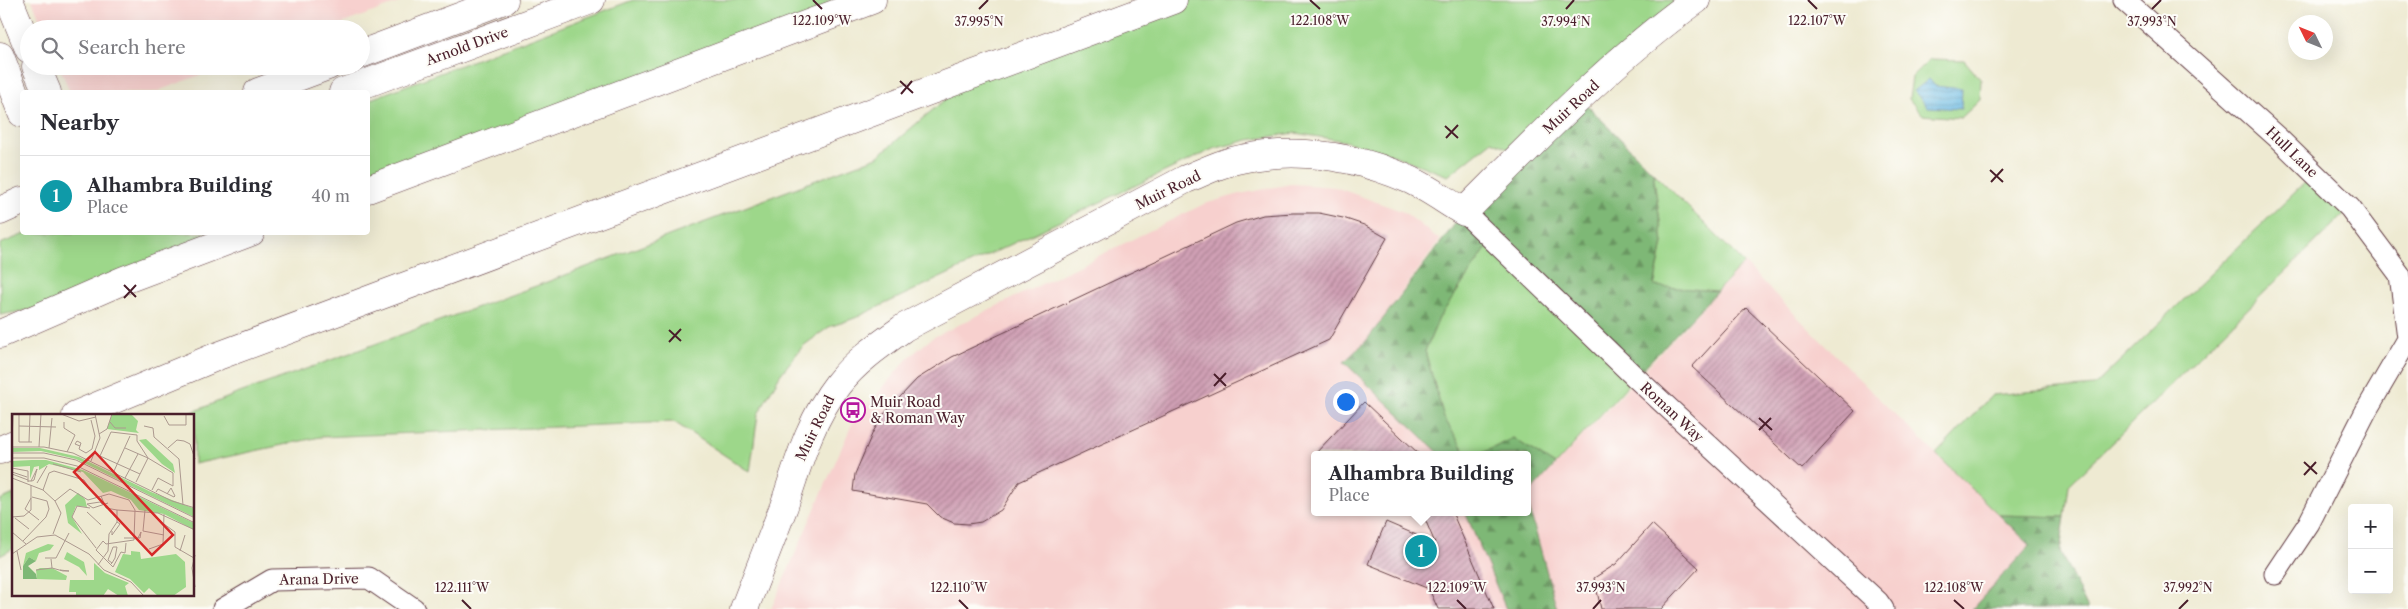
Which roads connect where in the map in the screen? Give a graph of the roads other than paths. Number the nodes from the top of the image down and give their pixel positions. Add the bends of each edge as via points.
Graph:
1 (9, 0) edge
2 (504, 0) edge
3 (591, 0) edge
4 (872, 0) edge
5 (1173, 0) edge
6 (1696, 0) edge
7 (2124, 0) edge
8 (20, 27) edge
9 (370, 51) edge
10 (0, 56) edge
11 (39, 75) edge
12 (304, 75) edge
13 (45, 90) edge
14 (263, 90) edge
15 (348, 90) edge
16 (20, 108) edge
17 (370, 188) edge
18 (20, 202) edge
19 (0, 211) edge
20 (1464, 212) junction
21 (243, 235) edge
22 (0, 334) edge
23 (2408, 338) edge
24 (78, 414) edge
25 (12, 445) edge
26 (0, 450) edge
27 (2275, 574) dead end
28 (223, 609) edge
29 (414, 609) edge
30 (744, 609) edge
31 (1883, 609) edge

1 - 8 main road
2 - 9 main road
3 - 15 main road, Arnold Drive
4 - 17 main road
5 - 24 main road via 218,356
6 - 20 main road, Muir Road via 1662,24 1622,60
7 - 23 street, Hull Lane via 2278,138 2350,208 2400,275
10 - 16 main road
11 - 13 main road
12 - 14 main road
18 - 19 main road
20 - 30 main road, Muir Road via 1409,179 1362,162 1312,152 1231,161 1186,179 905,328 876,348 845,377 818,415
20 - 31 street, Roman Way
21 - 22 main road via 124,280
23 - 27 street, Hull Lane via 2366,411 2309,524
25 - 26 main road
28 - 29 street, Arana Drive via 272,580 369,578

